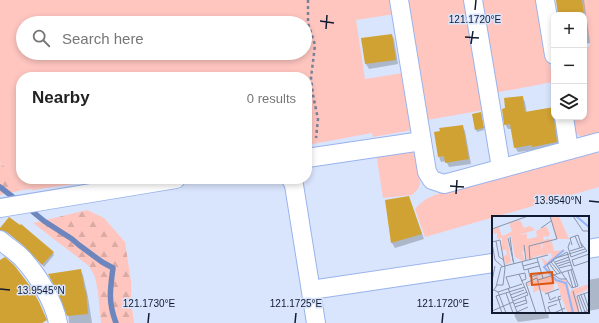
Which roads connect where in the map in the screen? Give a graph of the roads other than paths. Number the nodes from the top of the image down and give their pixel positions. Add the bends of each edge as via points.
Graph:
1 (399, 0) edge
2 (473, 0) edge
3 (545, 0) edge
4 (553, 48) edge
5 (564, 120) edge
6 (422, 141) junction
7 (599, 142) edge
8 (569, 150) junction
9 (312, 158) edge
10 (501, 168) junction
11 (145, 184) edge
12 (294, 184) edge
13 (3, 208) edge
14 (0, 240) edge
15 (599, 247) edge
16 (589, 249) edge
17 (492, 263) edge
18 (311, 290) junction
19 (58, 323) edge
20 (316, 323) edge

1 - 6 street
2 - 10 street
3 - 4 street
5 - 8 street
6 - 9 street
6 - 10 street via 429,176 438,183 444,184
7 - 8 street
8 - 10 street
11 - 13 street
12 - 18 street
14 - 19 street via 21,258 34,274 53,306
15 - 16 street
17 - 18 street
18 - 20 street

